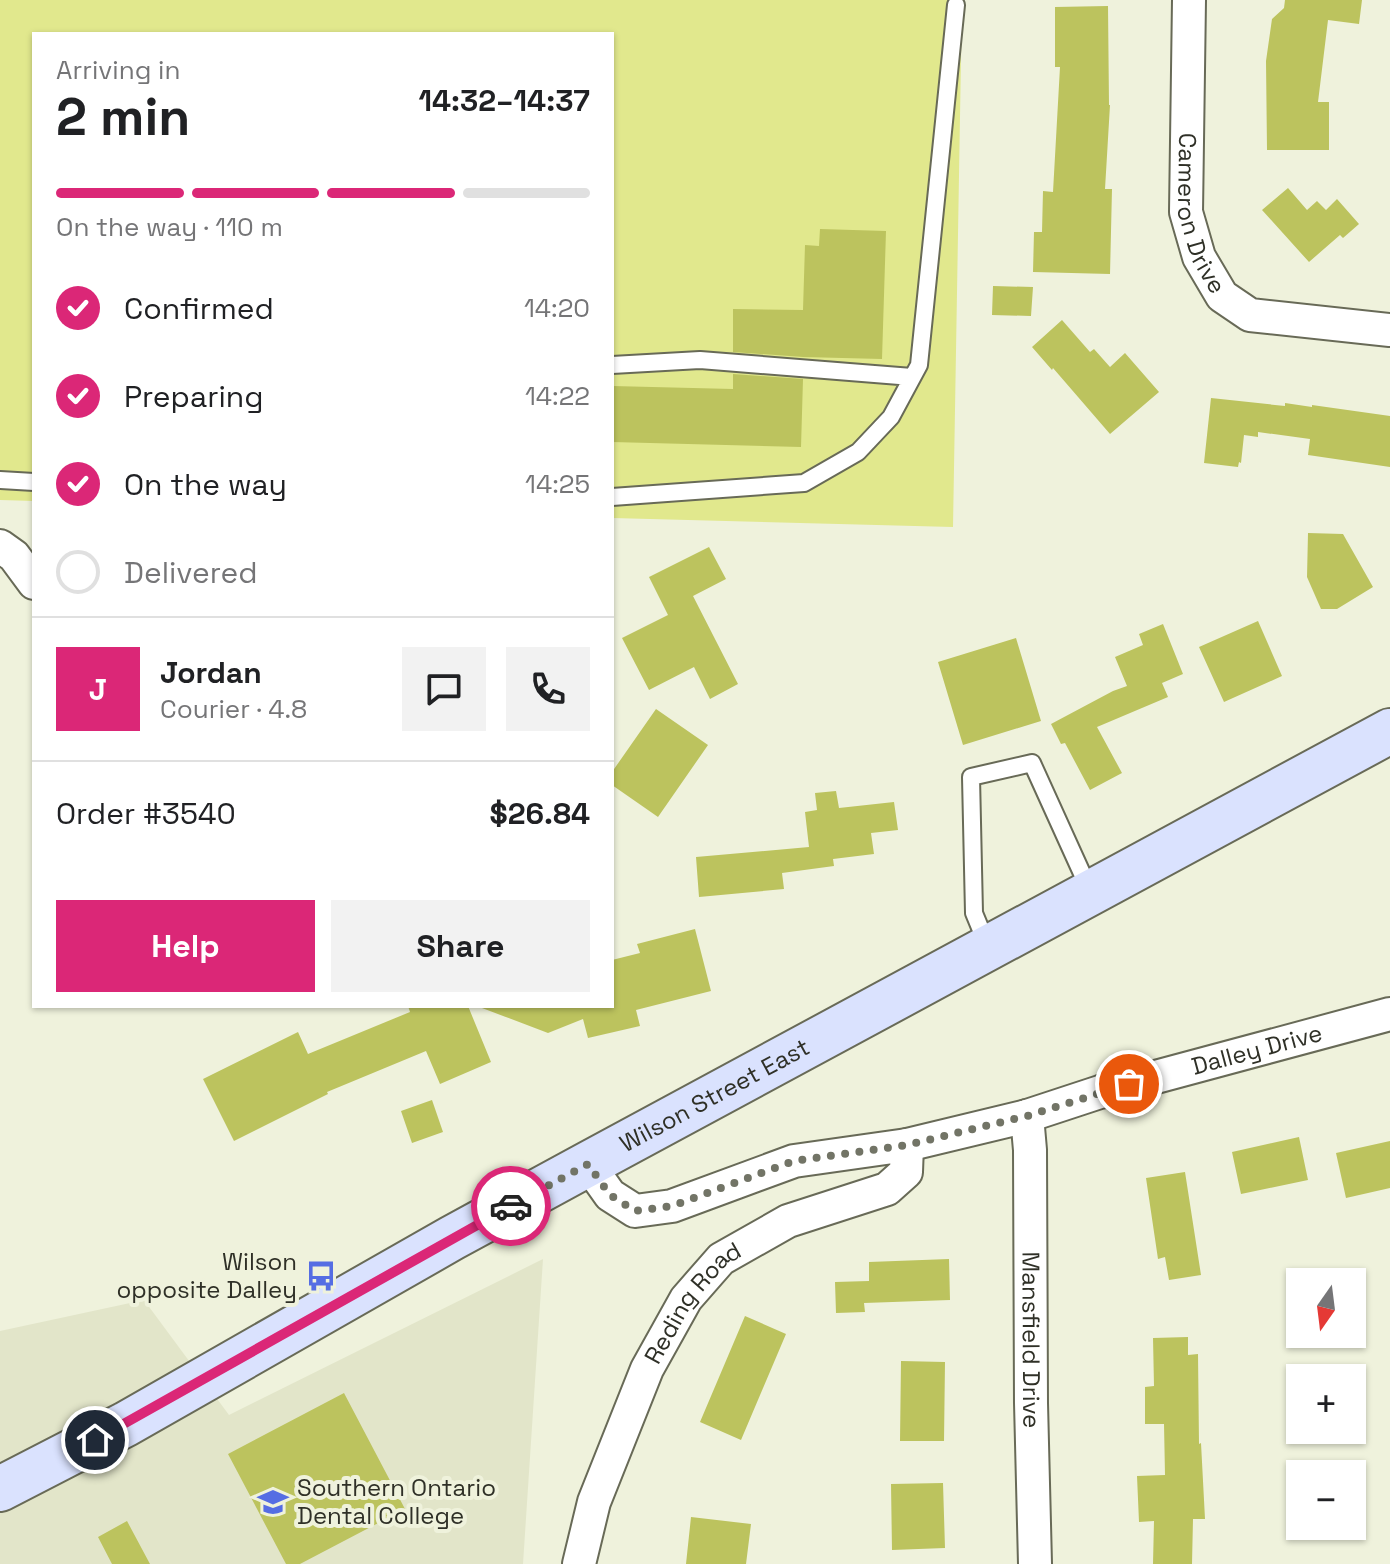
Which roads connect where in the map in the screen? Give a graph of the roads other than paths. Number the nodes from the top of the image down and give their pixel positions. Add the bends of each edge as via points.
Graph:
1 (1189, 0) edge
2 (956, 5) dead end
3 (1390, 330) edge
4 (614, 365) edge
5 (912, 377) junction
6 (0, 480) edge
7 (32, 482) edge
8 (614, 497) edge
9 (0, 546) edge
10 (32, 580) edge
11 (1390, 731) edge
12 (1091, 893) junction
13 (988, 948) junction
14 (1390, 1014) edge
15 (1027, 1116) junction
16 (907, 1145) junction
17 (588, 1164) junction
18 (0, 1489) edge
19 (579, 1564) edge
20 (1035, 1564) edge

1 - 3 street, Cameron Drive via 1186,212 1199,257 1222,296 1250,315
2 - 5 lane via 919,365
4 - 5 lane via 700,360
5 - 8 lane via 891,417 858,452 804,483
6 - 7 lane
9 - 10 street
11 - 12 main road, Wilson Street East
12 - 13 main road, Wilson Street East
12 - 13 lane via 1032,763 971,777 974,913
13 - 17 main road, Wilson Street East
14 - 15 street, Dalley Drive
15 - 16 street, Dalley Drive
15 - 20 street, Mansfield Drive
16 - 17 street, Dalley Drive via 794,1161 672,1206 635,1211 610,1195
16 - 19 street, Reding Road via 906,1172 887,1189 788,1221 721,1259 686,1299 647,1369 594,1502
17 - 18 main road, Wilson Street East via 126,1424

